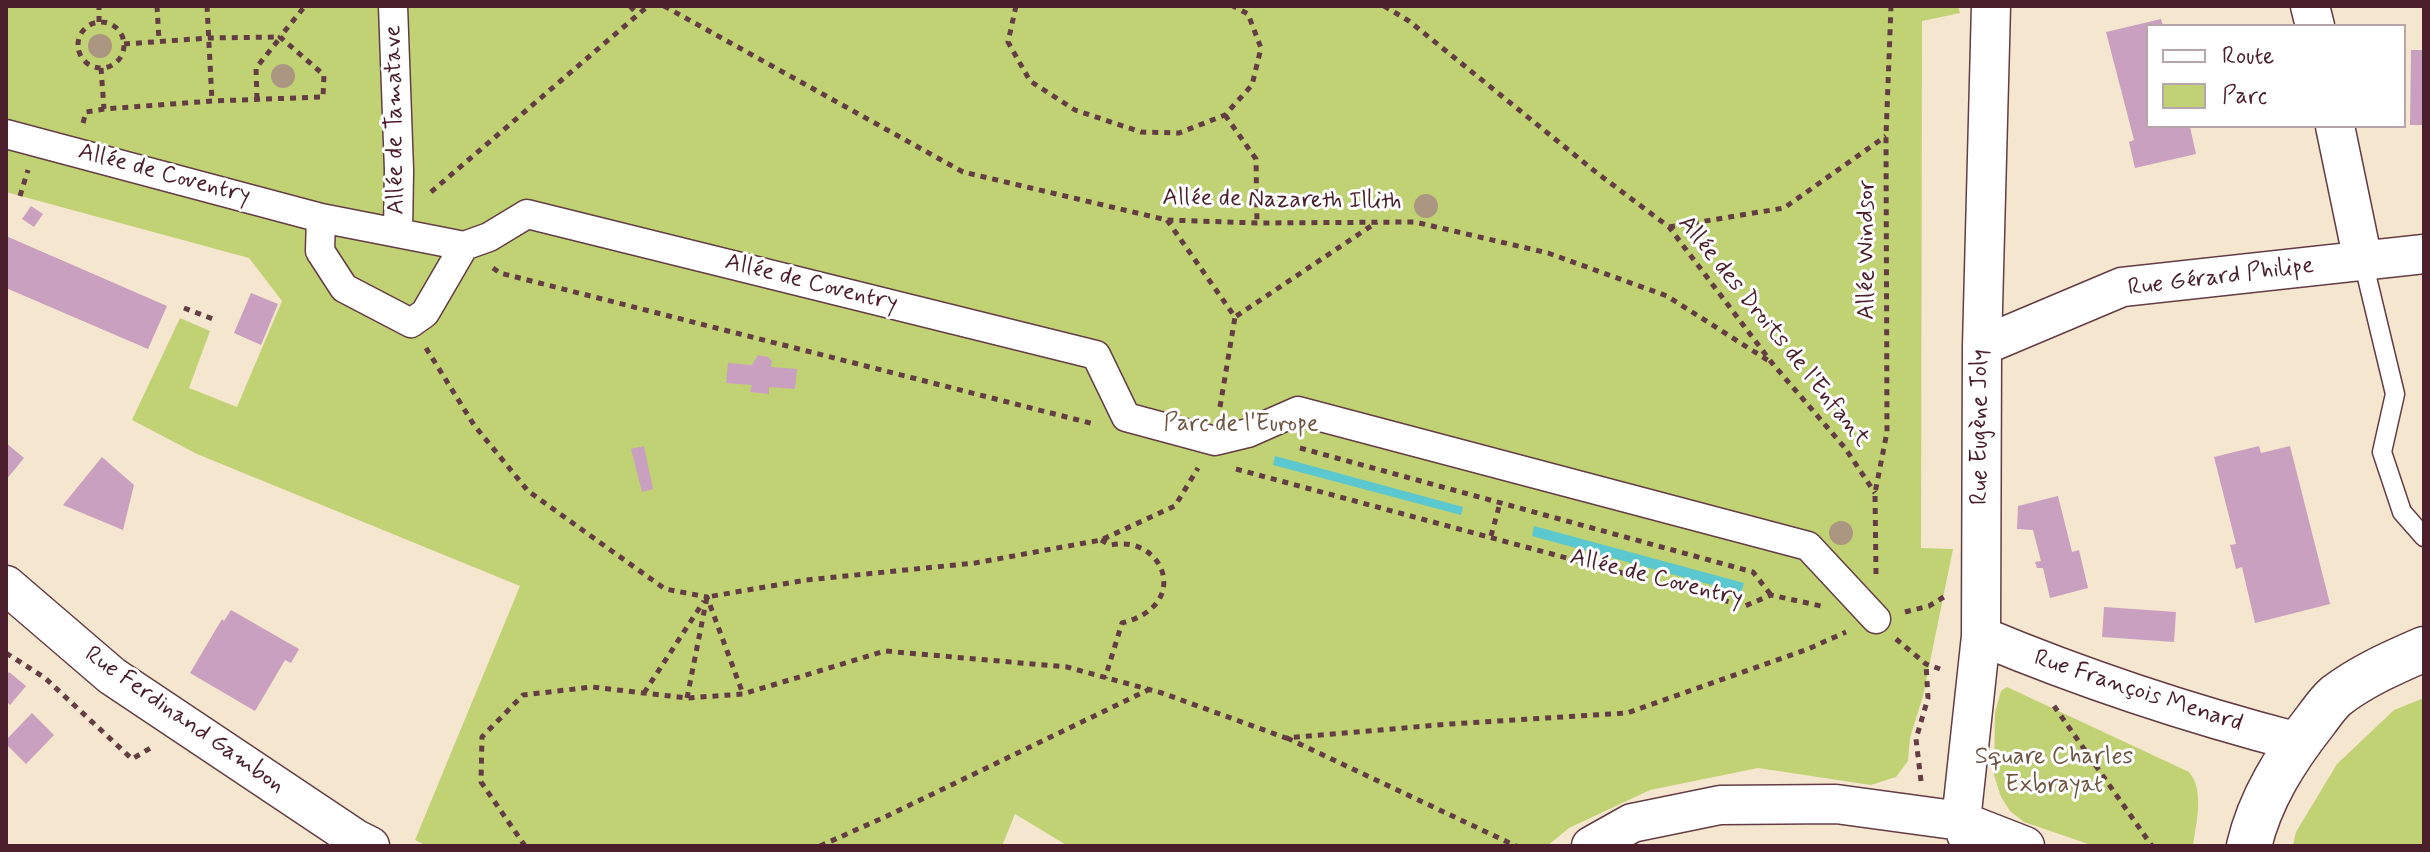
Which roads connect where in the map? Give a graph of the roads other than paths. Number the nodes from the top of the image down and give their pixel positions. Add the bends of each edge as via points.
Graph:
1 (393, 6) edge
2 (1991, 6) edge
3 (2335, 128) edge
4 (6, 134) edge
5 (321, 218) junction
6 (398, 233) junction
7 (464, 246) junction
8 (2424, 254) edge
9 (2363, 261) junction
10 (1982, 346) junction
11 (2424, 537) edge
12 (6, 585) edge
13 (1876, 619) road end
14 (1981, 636) junction
15 (2424, 649) edge
16 (2298, 742) junction
17 (1955, 828) edge
18 (370, 846) edge
19 (1591, 846) edge
20 (2025, 846) edge
21 (2249, 846) edge

1 - 6 street, Allée de Tamatave
2 - 10 street, Rue Eugène Joly
3 - 9 street
4 - 5 street, Allée de Coventry
5 - 6 street, Allée de Coventry
5 - 7 street via 320,251 344,288 411,323 425,313
6 - 7 street, Allée de Coventry
7 - 13 street, Allée de Coventry via 527,214 1096,355 1126,417 1215,441 1298,411 1808,546
8 - 9 street, Rue Gérard Philipe
9 - 10 street, Rue Gérard Philipe via 2122,287
9 - 11 lane via 2395,394 2382,452 2402,512
10 - 14 street, Rue Eugène Joly
12 - 18 street, Rue Ferdinand Gambon via 112,676
14 - 16 street, Rue François Menard via 2206,718
14 - 17 street, Rue Eugène Joly
15 - 16 main road via 2334,698
16 - 21 main road via 2272,784
17 - 19 street via 1836,804 1720,805 1632,823
17 - 20 street

